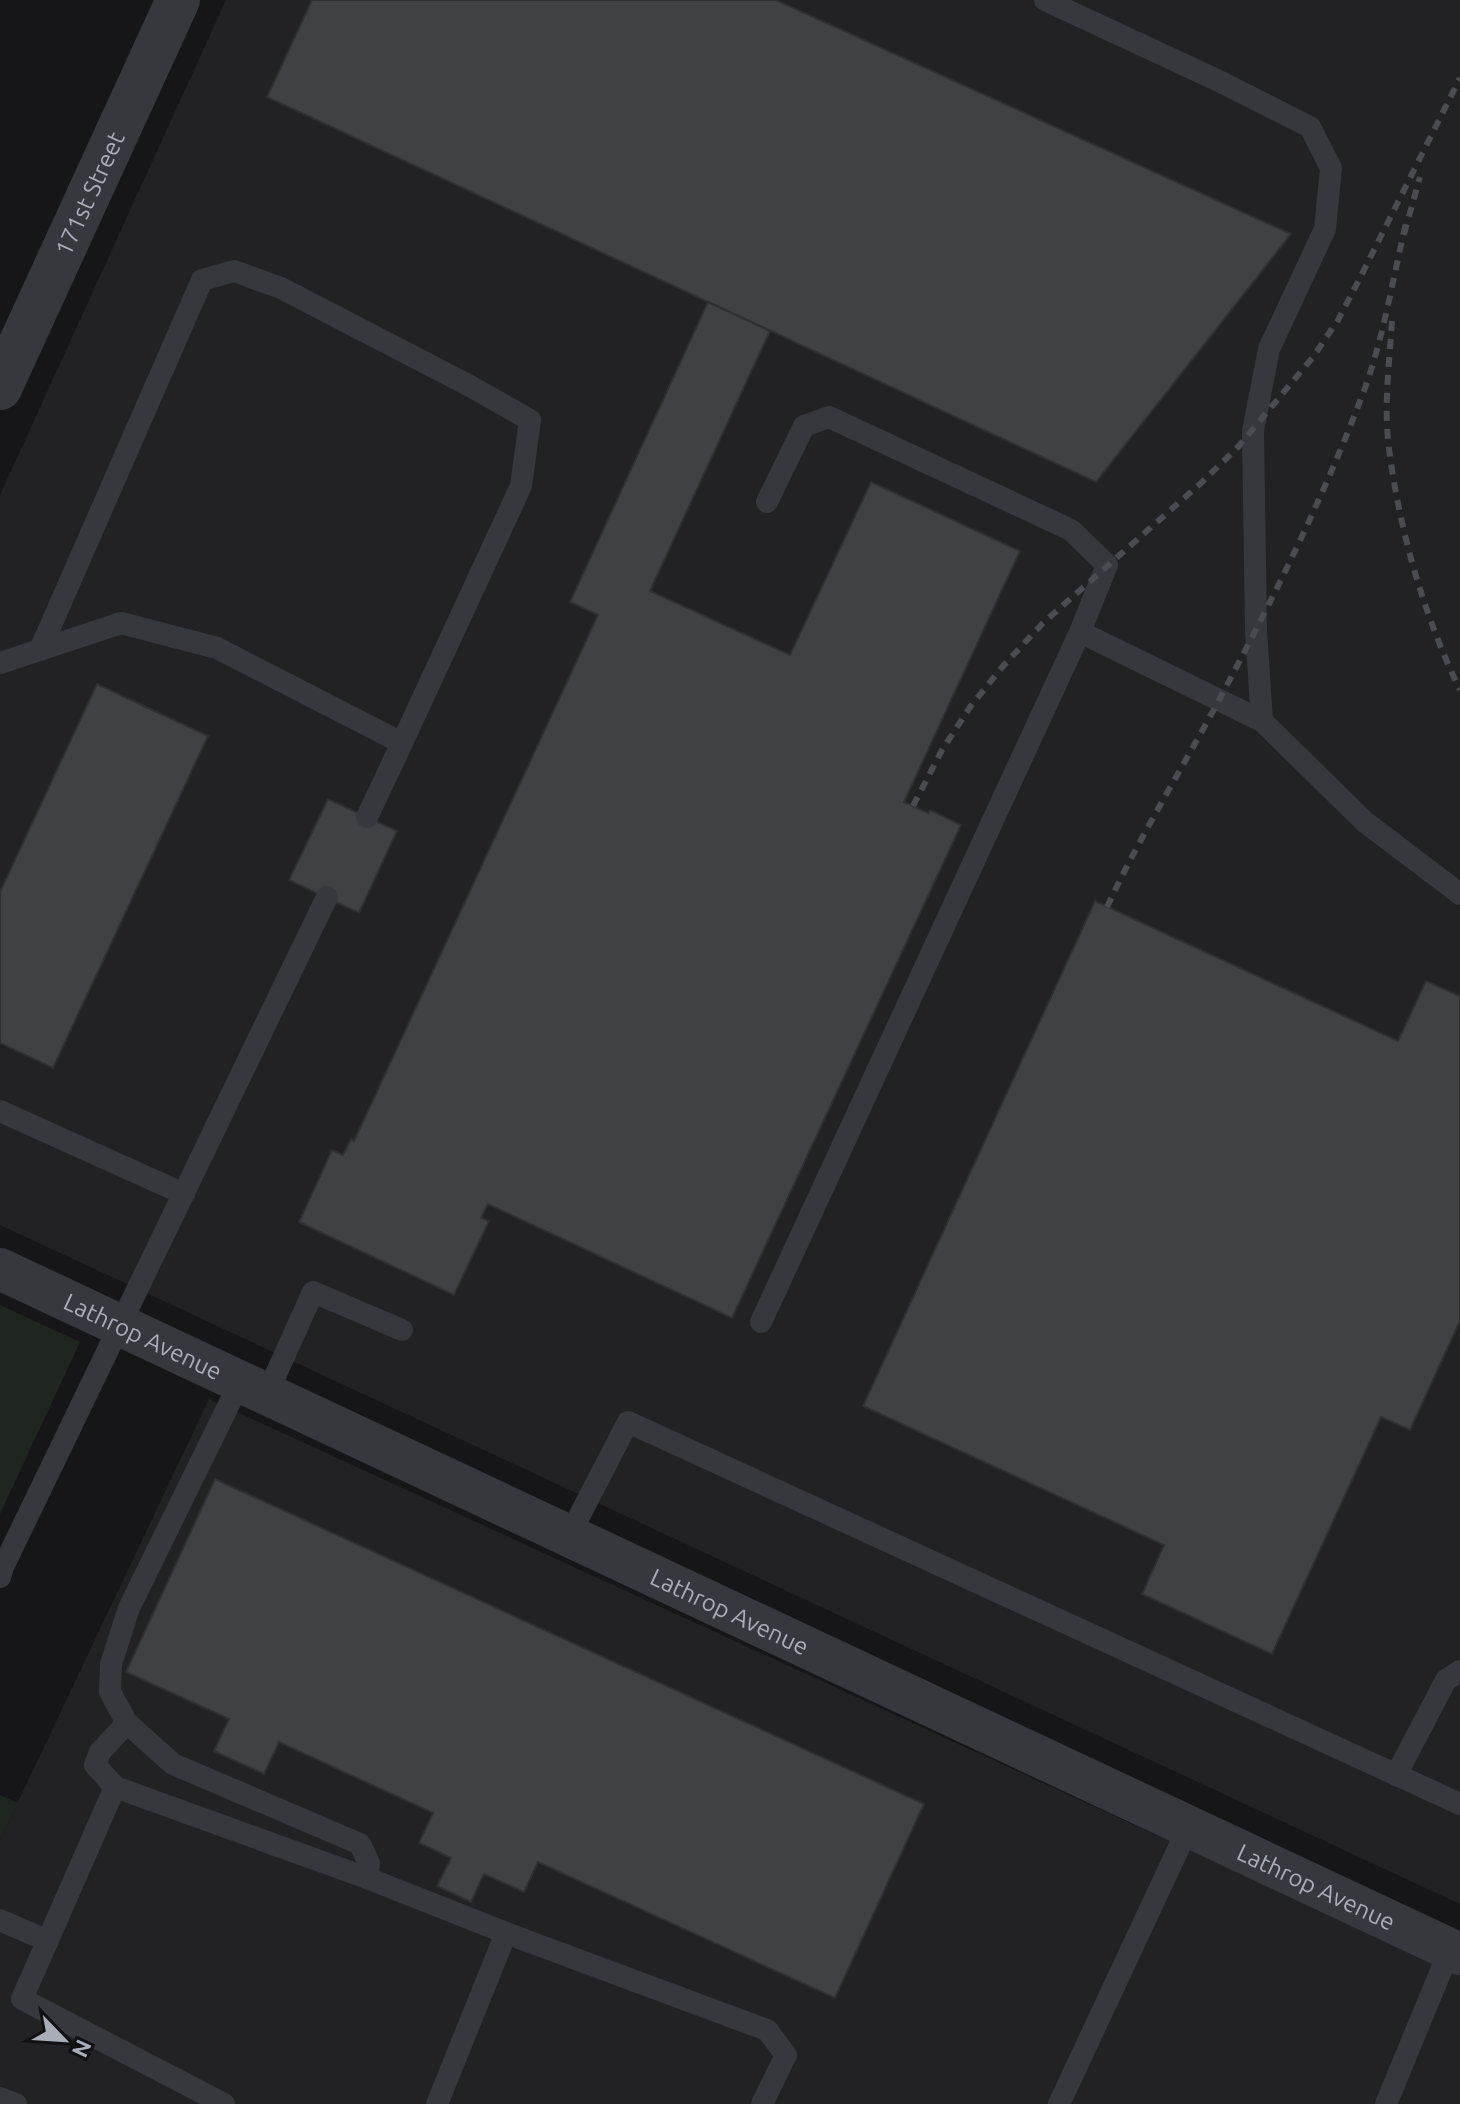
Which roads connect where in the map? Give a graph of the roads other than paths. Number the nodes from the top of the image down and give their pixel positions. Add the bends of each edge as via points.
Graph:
1 (178, 0) edge
2 (1045, 0) edge
3 (0, 388) edge
4 (767, 502) dead end
5 (1080, 632) junction
6 (40, 650) junction
7 (0, 663) edge
8 (1262, 721) junction
9 (402, 743) junction
10 (367, 817) dead end
11 (1460, 894) edge
12 (327, 897) dead end
13 (0, 1111) edge
14 (184, 1194) junction
15 (0, 1269) edge
16 (761, 1322) dead end
17 (120, 1325) junction
18 (402, 1330) dead end
19 (254, 1388) junction
20 (569, 1536) junction
21 (0, 1577) edge
22 (1460, 1671) edge
23 (127, 1723) junction
24 (1396, 1775) junction
25 (115, 1787) junction
26 (1460, 1804) edge
27 (1189, 1826) junction
28 (367, 1878) junction
29 (0, 1920) edge
30 (506, 1933) junction
31 (48, 1941) junction
32 (1455, 1951) edge
33 (0, 2098) edge
34 (16, 2104) edge
35 (224, 2104) edge
36 (437, 2104) edge
37 (762, 2104) edge
38 (1059, 2104) edge
39 (1386, 2104) edge

1 - 3 street, 171st Street
2 - 8 lane via 1310,127 1331,168 1325,229 1269,349 1253,431
4 - 5 lane via 804,426 829,417 1071,530 1107,565
5 - 8 lane
5 - 16 lane
6 - 7 lane
6 - 9 lane via 121,623 217,648
6 - 9 lane via 202,280 234,271 281,288 530,420 521,486
8 - 11 lane via 1365,822
9 - 10 lane
12 - 14 lane
13 - 14 lane
14 - 17 lane
15 - 17 street, Lathrop Avenue
17 - 19 street, Lathrop Avenue
17 - 21 lane
18 - 19 lane via 313,1292
19 - 20 street, Lathrop Avenue
19 - 23 lane via 129,1608 111,1664 110,1692
20 - 24 lane via 628,1422
20 - 27 street, Lathrop Avenue
22 - 24 lane via 1446,1680
23 - 25 lane via 95,1765
23 - 28 lane via 173,1764 360,1844 369,1863
24 - 26 lane
25 - 28 lane
25 - 31 lane
27 - 32 street, Lathrop Avenue
27 - 38 lane
28 - 30 lane
29 - 31 lane
30 - 36 lane
30 - 37 lane via 767,2030 786,2055
31 - 35 lane via 22,1999
32 - 39 lane
33 - 34 lane

